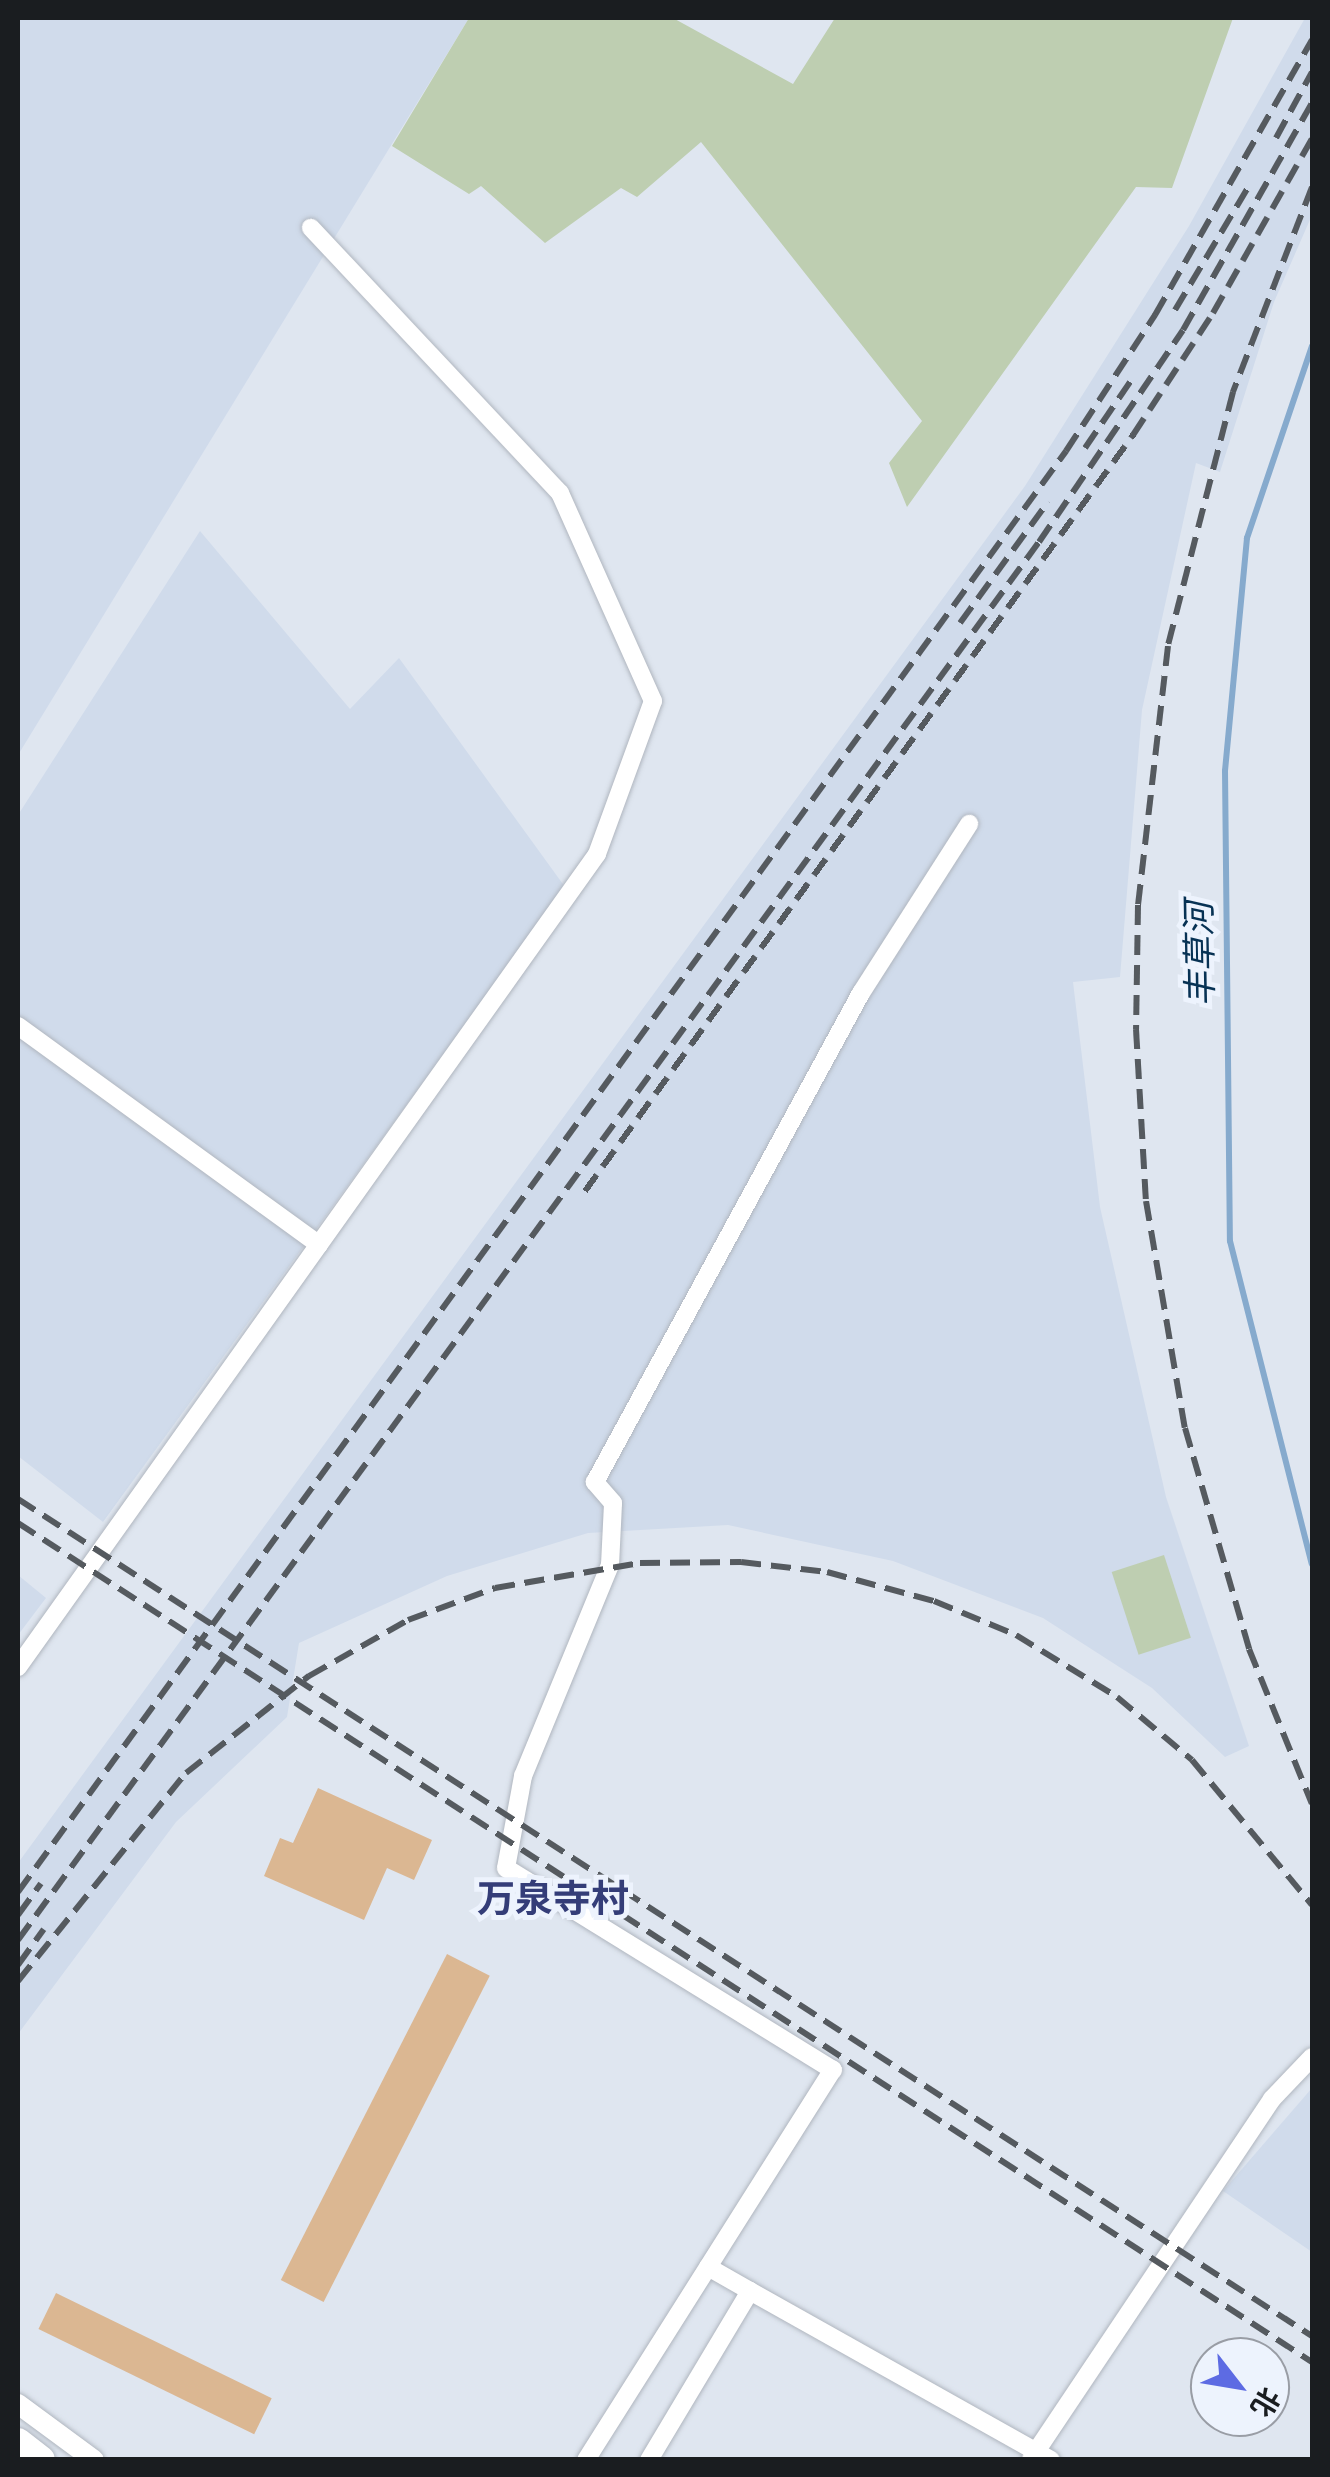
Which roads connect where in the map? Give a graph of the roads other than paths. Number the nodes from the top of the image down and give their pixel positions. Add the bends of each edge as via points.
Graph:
1 (311, 228) dead end
2 (968, 824) dead end
3 (18, 1026) edge
4 (319, 1245) junction
5 (18, 1667) edge
6 (1312, 2056) edge
7 (708, 2268) junction
8 (750, 2291) junction
9 (18, 2404) edge
10 (18, 2442) edge
11 (1039, 2456) edge
12 (41, 2460) edge
13 (94, 2460) edge
14 (586, 2460) edge
15 (649, 2460) edge

1 - 4 street via 560,493 653,701 597,854
2 - 7 street via 861,994 596,1482 613,1502 610,1566 523,1776 506,1868 833,2070
3 - 4 street
4 - 5 street
6 - 11 street via 1272,2099
7 - 8 street
7 - 14 street
8 - 11 street
8 - 15 street
9 - 13 street
10 - 12 highway

